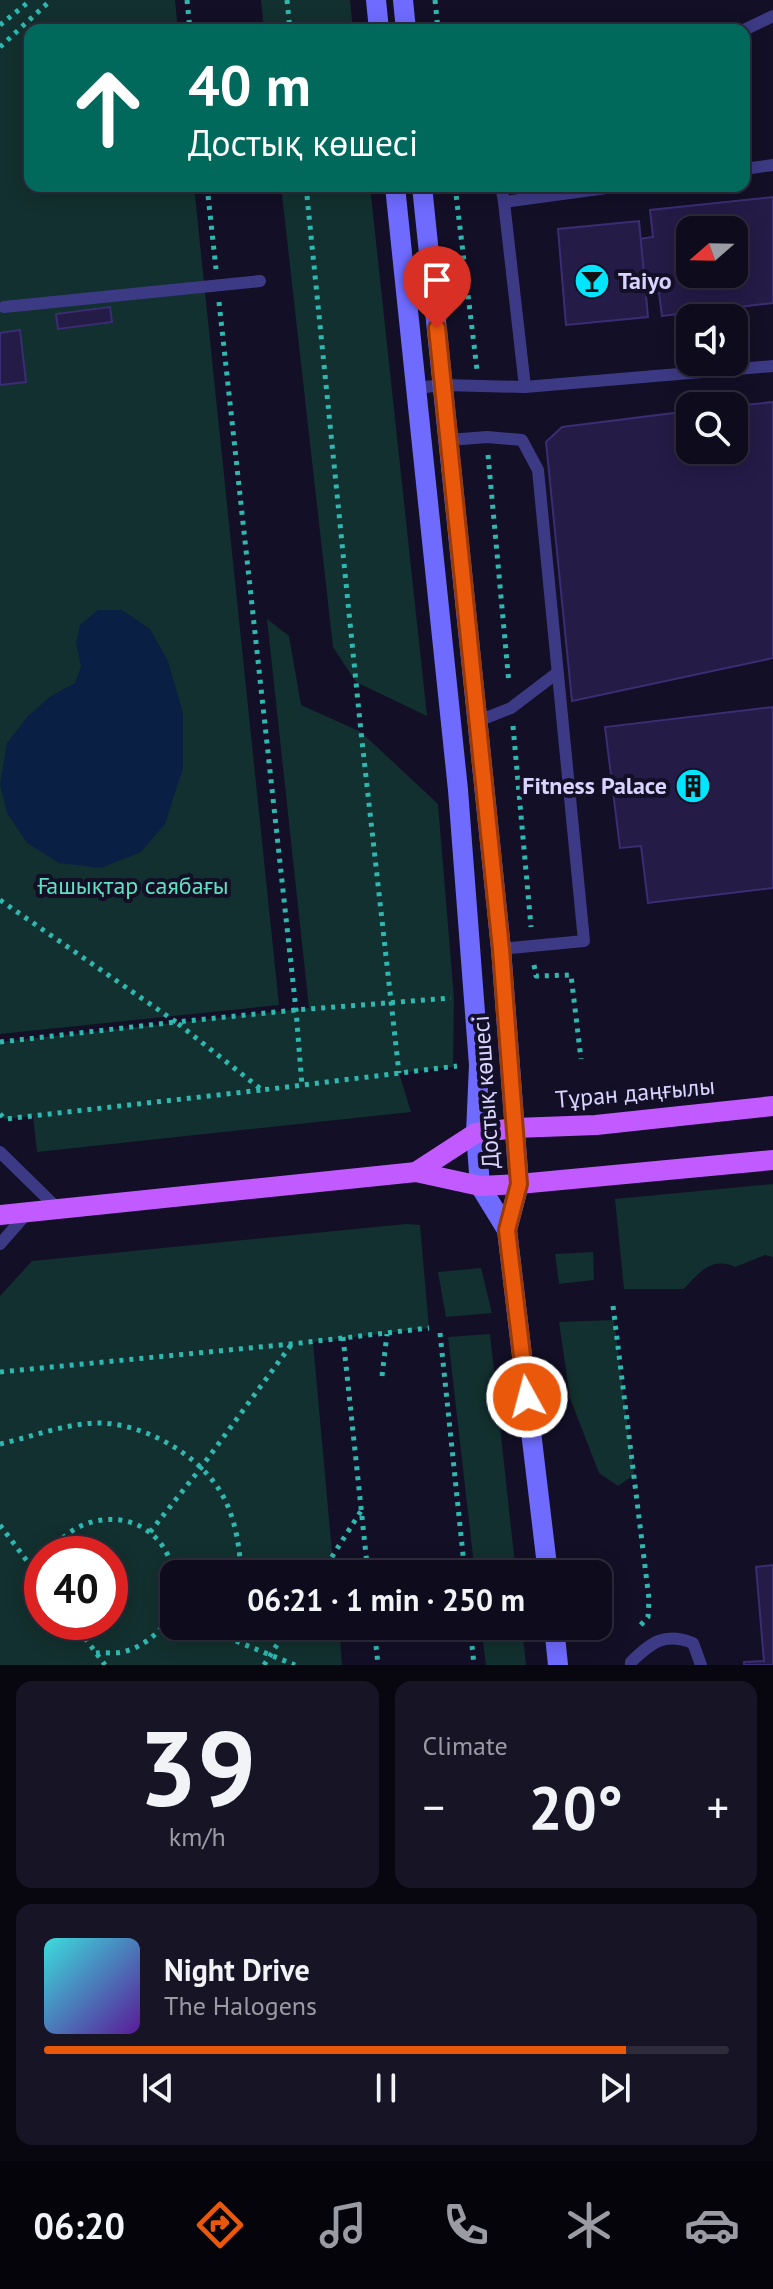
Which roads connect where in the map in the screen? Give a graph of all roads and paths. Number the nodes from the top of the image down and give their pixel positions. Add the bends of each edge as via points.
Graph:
1 (31, 0) edge
2 (51, 0) edge
3 (187, 0) edge
4 (287, 0) edge
5 (376, 0) edge
6 (403, 0) edge
7 (435, 0) edge
8 (773, 16) edge
9 (25, 24) edge
10 (189, 24) edge
11 (289, 24) edge
12 (378, 24) edge
13 (405, 24) edge
14 (437, 24) edge
15 (0, 25) edge
16 (24, 25) edge
17 (750, 27) edge
18 (0, 47) edge
19 (773, 165) edge
20 (750, 168) edge
21 (208, 192) edge
22 (307, 192) edge
23 (396, 192) edge
24 (423, 192) edge
25 (456, 192) edge
26 (502, 192) edge
27 (577, 192) edge
28 (504, 202) junction
29 (260, 281) dead end
30 (218, 285) junction
31 (4, 307) dead end
32 (773, 366) edge
33 (443, 385) junction
34 (479, 387) junction
35 (525, 387) junction
36 (416, 388) junction
37 (487, 437) junction
38 (449, 440) junction
39 (557, 673) junction
40 (511, 708) junction
41 (478, 721) junction
42 (0, 900) edge
43 (532, 946) junction
44 (501, 949) junction
45 (454, 998) dead end
46 (392, 1003) junction
47 (296, 1010) junction
48 (176, 1022) junction
49 (0, 1042) edge
50 (581, 1059) dead end
51 (461, 1066) dead end
52 (399, 1073) junction
53 (302, 1086) junction
54 (262, 1090) junction
55 (773, 1106) edge
56 (0, 1114) edge
57 (515, 1128) junction
58 (476, 1133) junction
59 (0, 1152) edge
60 (773, 1160) edge
61 (416, 1172) junction
62 (519, 1184) junction
63 (480, 1186) junction
64 (58, 1209) junction
65 (29, 1211) junction
66 (0, 1215) edge
67 (507, 1230) junction
68 (0, 1244) edge
69 (613, 1306) dead end
70 (429, 1328) dead end
71 (440, 1333) dead end
72 (387, 1334) junction
73 (343, 1337) junction
74 (291, 1344) junction
75 (0, 1372) edge
76 (382, 1376) dead end
77 (0, 1444) edge
78 (200, 1469) junction
79 (362, 1510) junction
80 (0, 1525) edge
81 (150, 1532) junction
82 (66, 1536) edge
83 (24, 1557) edge
84 (170, 1560) edge
85 (240, 1560) edge
86 (330, 1560) edge
87 (367, 1560) edge
88 (464, 1560) edge
89 (546, 1560) edge
90 (160, 1629) edge
91 (629, 1635) dead end
92 (86, 1640) edge
93 (234, 1640) edge
94 (280, 1640) edge
95 (375, 1640) edge
96 (471, 1640) edge
97 (555, 1640) edge
98 (96, 1653) junction
99 (271, 1654) junction
100 (105, 1665) edge
101 (264, 1665) edge
102 (295, 1665) edge
103 (378, 1665) edge
104 (474, 1665) edge
105 (558, 1665) edge
106 (631, 1665) edge
107 (701, 1665) edge

1 - 15 path
2 - 9 path
3 - 10 path
4 - 11 path
5 - 12 street
6 - 13 street
7 - 14 path
8 - 17 lane
16 - 18 path
19 - 20 lane
21 - 30 path
22 - 46 path
23 - 36 street, Достық көшесі
24 - 33 street, Достық көшесі
25 - 34 path
26 - 28 lane
27 - 28 lane
28 - 35 lane
29 - 30 lane
30 - 31 lane
30 - 47 path
32 - 35 lane
33 - 34 lane
33 - 36 lane
33 - 38 street, Достық көшесі
34 - 35 lane
36 - 58 street, Достық көшесі via 458,790 479,1065
37 - 38 lane
37 - 39 lane via 522,440 538,470
37 - 40 path
38 - 41 street, Достық көшесі
39 - 40 lane
39 - 43 lane via 584,941
40 - 41 lane
40 - 43 path
41 - 44 street, Достық көшесі
42 - 48 path
43 - 44 lane
43 - 50 path via 536,976 571,975
44 - 57 street, Достық көшесі
45 - 46 path
46 - 47 path
46 - 52 path
47 - 48 path
47 - 53 path
48 - 49 path
48 - 54 path
51 - 52 path
52 - 53 path
53 - 54 path
54 - 56 path via 5,1119
55 - 57 main road, Тұран даңғылы
57 - 58 main road, Тұран даңғылы
57 - 62 street, Достық көшесі
58 - 61 main road, Тұран даңғылы
58 - 63 street, Достық көшесі
59 - 64 lane
60 - 62 main road, Тұран даңғылы
61 - 63 main road, Тұран даңғылы
61 - 64 main road, Тұран даңғылы
62 - 63 main road, Тұран даңғылы
62 - 67 street, Достық көшесі
63 - 67 street, Достық көшесі
64 - 65 main road, Тұран даңғылы
65 - 66 main road
65 - 68 lane
67 - 89 street
69 - 91 path via 649,1599 648,1617
70 - 72 path
71 - 88 path
72 - 73 path
72 - 76 path
73 - 74 path
73 - 79 path
74 - 75 path
74 - 78 path
77 - 78 path via 73,1425 126,1426 172,1446
78 - 81 path
78 - 85 path via 231,1514
79 - 86 path
79 - 87 path
80 - 83 path
81 - 82 path via 138,1525 98,1520
81 - 84 path
90 - 98 path via 122,1652
92 - 98 path
93 - 99 path
94 - 99 path
95 - 103 path
96 - 104 path
97 - 105 street
98 - 100 path
99 - 101 path
99 - 102 path
106 - 107 lane via 650,1643 675,1637 693,1643

